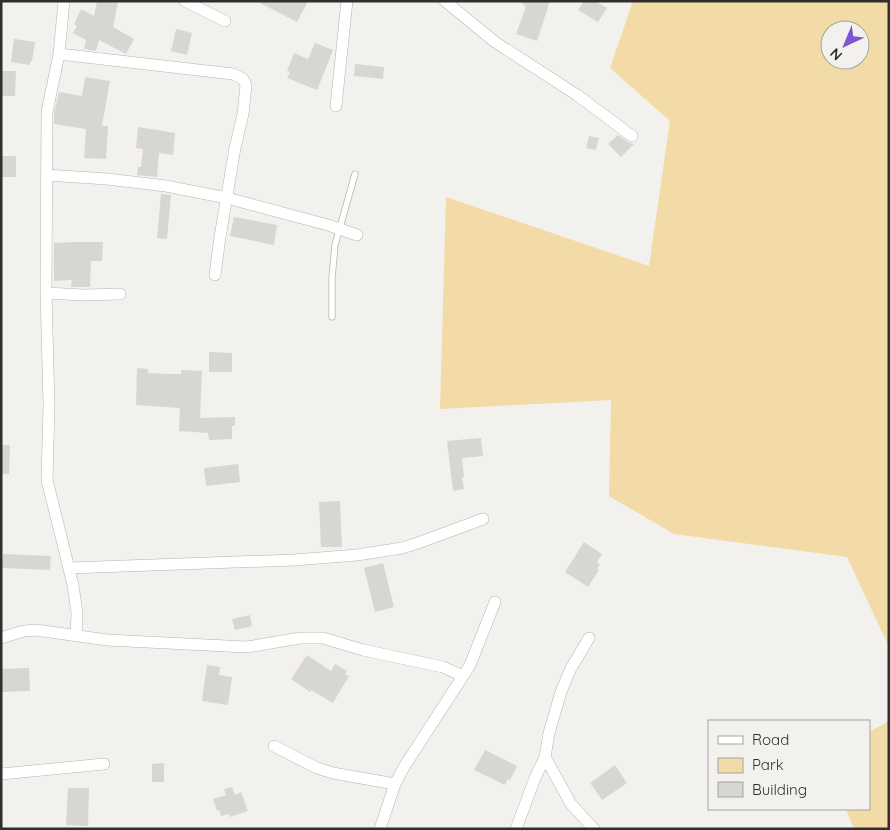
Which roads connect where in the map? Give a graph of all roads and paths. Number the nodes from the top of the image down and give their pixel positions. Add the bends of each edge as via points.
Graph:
1 (64, 1) edge
2 (185, 1) edge
3 (347, 1) edge
4 (445, 1) edge
5 (225, 21) dead end
6 (59, 54) junction
7 (336, 106) dead end
8 (632, 136) dead end
9 (355, 174) dead end
10 (46, 175) junction
11 (228, 198) junction
12 (340, 228) junction
13 (357, 235) dead end
14 (215, 275) dead end
15 (46, 292) junction
16 (120, 294) dead end
17 (332, 317) dead end
18 (483, 519) dead end
19 (69, 568) junction
20 (495, 602) dead end
21 (76, 636) junction
22 (1, 638) edge
23 (589, 638) dead end
24 (463, 676) junction
25 (274, 746) dead end
26 (545, 757) junction
27 (104, 764) dead end
28 (1, 774) edge
29 (395, 784) junction
30 (380, 829) edge
31 (516, 829) edge
32 (594, 829) edge

1 - 6 street
2 - 5 street
3 - 7 street
4 - 8 street via 495,42 577,94
6 - 10 street via 47,112
6 - 11 street via 233,74 243,79 246,85 243,114
9 - 12 lane
10 - 11 street via 166,186
10 - 15 street
11 - 12 street
11 - 14 street
12 - 13 street
12 - 17 lane via 335,245
15 - 16 street
15 - 19 street via 47,480
18 - 19 street via 402,548 357,555
19 - 21 street via 77,613
20 - 24 street
21 - 22 street via 36,630
21 - 24 street via 247,647 300,638 323,638 363,650 443,666
23 - 26 street via 565,680
24 - 29 street
25 - 29 street via 317,768
26 - 31 street
26 - 32 street via 571,804
27 - 28 street
29 - 30 street

